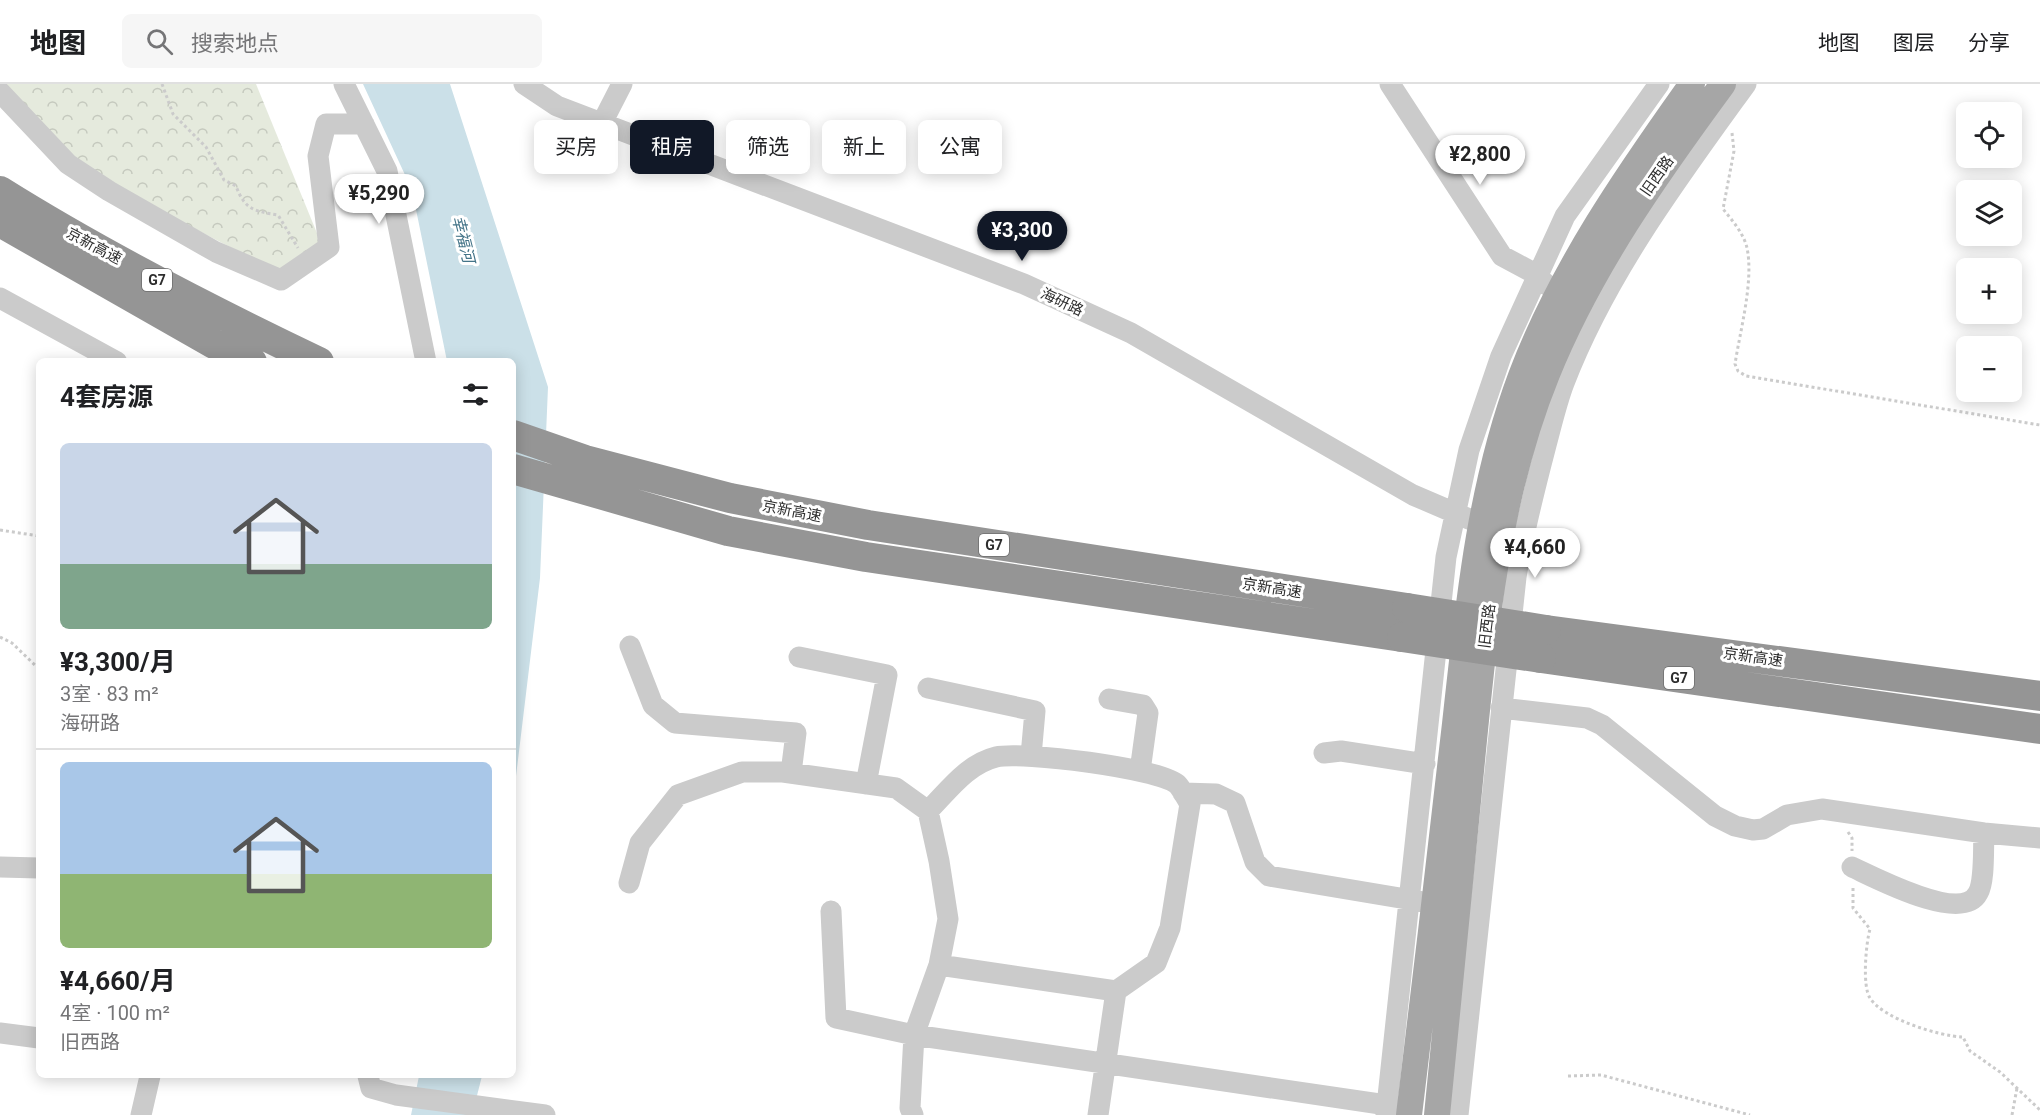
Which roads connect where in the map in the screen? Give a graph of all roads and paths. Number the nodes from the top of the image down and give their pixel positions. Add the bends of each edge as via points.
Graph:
1 (162, 84) edge
2 (344, 84) edge
3 (524, 84) edge
4 (622, 84) edge
5 (1390, 84) edge
6 (1659, 84) edge
7 (1692, 84) edge
8 (1723, 84) edge
9 (1746, 84) edge
10 (0, 92) edge
11 (1723, 116) junction
12 (595, 120) edge
13 (604, 120) edge
14 (364, 124) junction
15 (618, 129) edge
16 (0, 173) edge
17 (0, 191) edge
18 (0, 222) edge
19 (64, 231) junction
20 (308, 262) junction
21 (1536, 275) junction
22 (1559, 295) junction
23 (0, 298) edge
24 (110, 358) edge
25 (244, 358) edge
26 (311, 358) edge
27 (425, 358) edge
28 (2040, 425) edge
29 (516, 436) edge
30 (516, 470) edge
31 (1456, 514) junction
32 (1480, 524) junction
33 (0, 530) edge
34 (36, 536) edge
35 (0, 637) edge
36 (1544, 644) junction
37 (630, 646) dead end
38 (799, 657) dead end
39 (36, 666) edge
40 (928, 688) dead end
41 (2040, 696) edge
42 (1109, 699) dead end
43 (1501, 708) junction
44 (2040, 729) edge
45 (1324, 753) dead end
46 (1031, 756) junction
47 (1425, 764) junction
48 (1140, 771) junction
49 (791, 773) junction
50 (866, 784) junction
51 (1183, 793) junction
52 (928, 811) junction
53 (1834, 811) junction
54 (1984, 833) junction
55 (2040, 838) edge
56 (0, 867) edge
57 (1852, 867) junction
58 (36, 868) edge
59 (629, 883) dead end
60 (1422, 902) junction
61 (831, 911) dead end
62 (939, 965) junction
63 (1116, 991) junction
64 (0, 1033) edge
65 (914, 1035) junction
66 (36, 1038) edge
67 (1106, 1063) junction
68 (1568, 1076) dead end
69 (150, 1078) edge
70 (368, 1078) edge
71 (2017, 1089) junction
72 (490, 1110) edge
73 (2040, 1110) edge
74 (1398, 1111) edge
75 (141, 1115) edge
76 (545, 1115) edge
77 (913, 1115) edge
78 (1098, 1115) edge
79 (1437, 1115) edge
80 (1458, 1115) edge
81 (1750, 1115) edge
82 (2012, 1115) edge

1 - 20 path via 173,114 206,147 224,180 236,186 242,202 257,212 278,215
2 - 14 street
3 - 12 street, 海研路 via 557,106
4 - 13 street
5 - 21 street via 1502,256
6 - 21 street via 1565,216
7 - 22 main road, 旧西路 via 1611,200
8 - 79 main road, 旧西路 via 1655,177 1610,250 1547,374 1523,448 1493,571
9 - 11 street
10 - 20 street via 68,164 216,252 281,280
11 - 28 path via 1733,134 1734,151 1723,209 1747,248 1748,279 1735,364 1738,371 1746,376
11 - 43 street via 1632,250 1564,383 1523,538
14 - 20 street via 326,124 318,156 329,247
14 - 27 street via 387,171
15 - 31 street, 海研路 via 1024,284 1131,333 1413,495
16 - 19 highway
17 - 19 highway, 京新高速 / G7
18 - 25 highway, 京新高速 / G7
19 - 26 highway, 京新高速 / G7
21 - 22 street
21 - 31 street via 1482,405
22 - 32 main road, 旧西路 via 1521,376
23 - 24 street
29 - 36 highway, 京新高速 / G7, bridge via 585,460 729,498 868,525 1407,608
30 - 36 highway, 京新高速 / G7, bridge via 728,531 866,557 1402,637
31 - 32 street, 海研路
31 - 47 street via 1446,556
32 - 60 main road, 旧西路
33 - 34 path
35 - 39 path
36 - 41 highway, 京新高速 / G7
36 - 44 highway, 京新高速 / G7
37 - 49 street via 654,705 675,723 796,733
38 - 50 street via 886,675
40 - 46 street via 1035,711
42 - 48 street via 1143,705 1148,713
43 - 53 street via 1587,718 1602,725 1715,816 1735,826 1763,829 1787,815
43 - 80 street
45 - 47 street via 1341,750
46 - 48 street
46 - 52 street via 995,758 970,769
47 - 60 street
48 - 51 street via 1177,784
49 - 50 street
49 - 59 street via 742,772 678,795 640,843
50 - 52 street via 896,788
51 - 60 street via 1216,794 1235,803 1255,862 1269,876
51 - 63 street via 1190,804 1170,928 1156,963
52 - 62 street via 948,919
53 - 54 street
53 - 57 path via 1852,838
54 - 55 street
54 - 57 street via 1980,891 1965,903 1931,900
56 - 58 street
57 - 71 path via 1853,908 1870,929 1865,946 1870,999 1884,1012 1946,1036 1963,1037 1970,1051
60 - 74 main road, 旧西路
61 - 65 street via 836,1018
62 - 63 street
62 - 65 street
63 - 67 street
64 - 66 street
65 - 67 street
65 - 77 street via 910,1108
67 - 74 street
67 - 78 street
68 - 81 path via 1601,1075
69 - 75 street
70 - 72 street via 371,1088 396,1095
71 - 73 path
71 - 82 path
72 - 76 street

